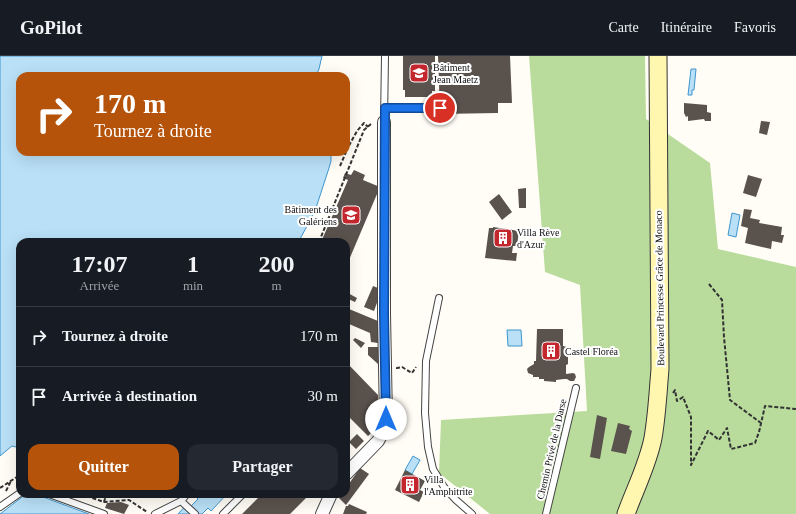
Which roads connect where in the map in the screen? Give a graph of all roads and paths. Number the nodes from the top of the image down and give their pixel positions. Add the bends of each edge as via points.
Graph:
1 (386, 56) edge
2 (658, 56) edge
3 (385, 108) junction
4 (440, 108) dead end
5 (380, 121) junction
6 (368, 127) junction
7 (350, 144) edge
8 (344, 156) edge
9 (340, 166) dead end
10 (321, 238) edge
11 (709, 284) dead end
12 (439, 298) dead end
13 (426, 361) junction
14 (397, 374) dead end
15 (576, 388) dead end
16 (672, 395) dead end
17 (796, 409) edge
18 (761, 423) junction
19 (350, 470) edge
20 (16, 478) edge
21 (0, 488) edge
22 (16, 496) edge
23 (59, 498) edge
24 (92, 498) edge
25 (105, 498) edge
26 (185, 498) edge
27 (239, 498) edge
28 (329, 498) edge
29 (104, 502) junction
30 (183, 503) junction
31 (0, 507) edge
32 (104, 514) edge
33 (151, 514) edge
34 (155, 514) edge
35 (195, 514) edge
36 (223, 514) edge
37 (322, 514) edge
38 (472, 514) edge
39 (546, 514) edge
40 (626, 514) edge

1 - 3 lane
2 - 40 main road, Boulevard Princesse Grâce de Monaco via 660,369 657,412 646,462
3 - 4 lane
3 - 5 lane
5 - 6 path
5 - 19 street via 386,419 378,441
6 - 7 path via 364,123
6 - 10 path via 364,130
8 - 9 path
11 - 18 path via 722,300 730,400
12 - 13 lane
13 - 14 path via 421,360 412,373 402,367 398,368
13 - 38 lane via 425,413 433,469 444,487
15 - 39 lane, Chemin Privé de la Darse
16 - 18 path via 675,390 677,401 683,397 692,418 691,465 708,431 719,440 727,428 731,450 755,443
17 - 18 path via 765,406
20 - 21 path
22 - 31 lane
23 - 32 lane
24 - 29 path
25 - 29 path
26 - 30 lane
27 - 36 lane
28 - 37 street
29 - 33 path via 129,500
30 - 34 lane
30 - 35 lane

